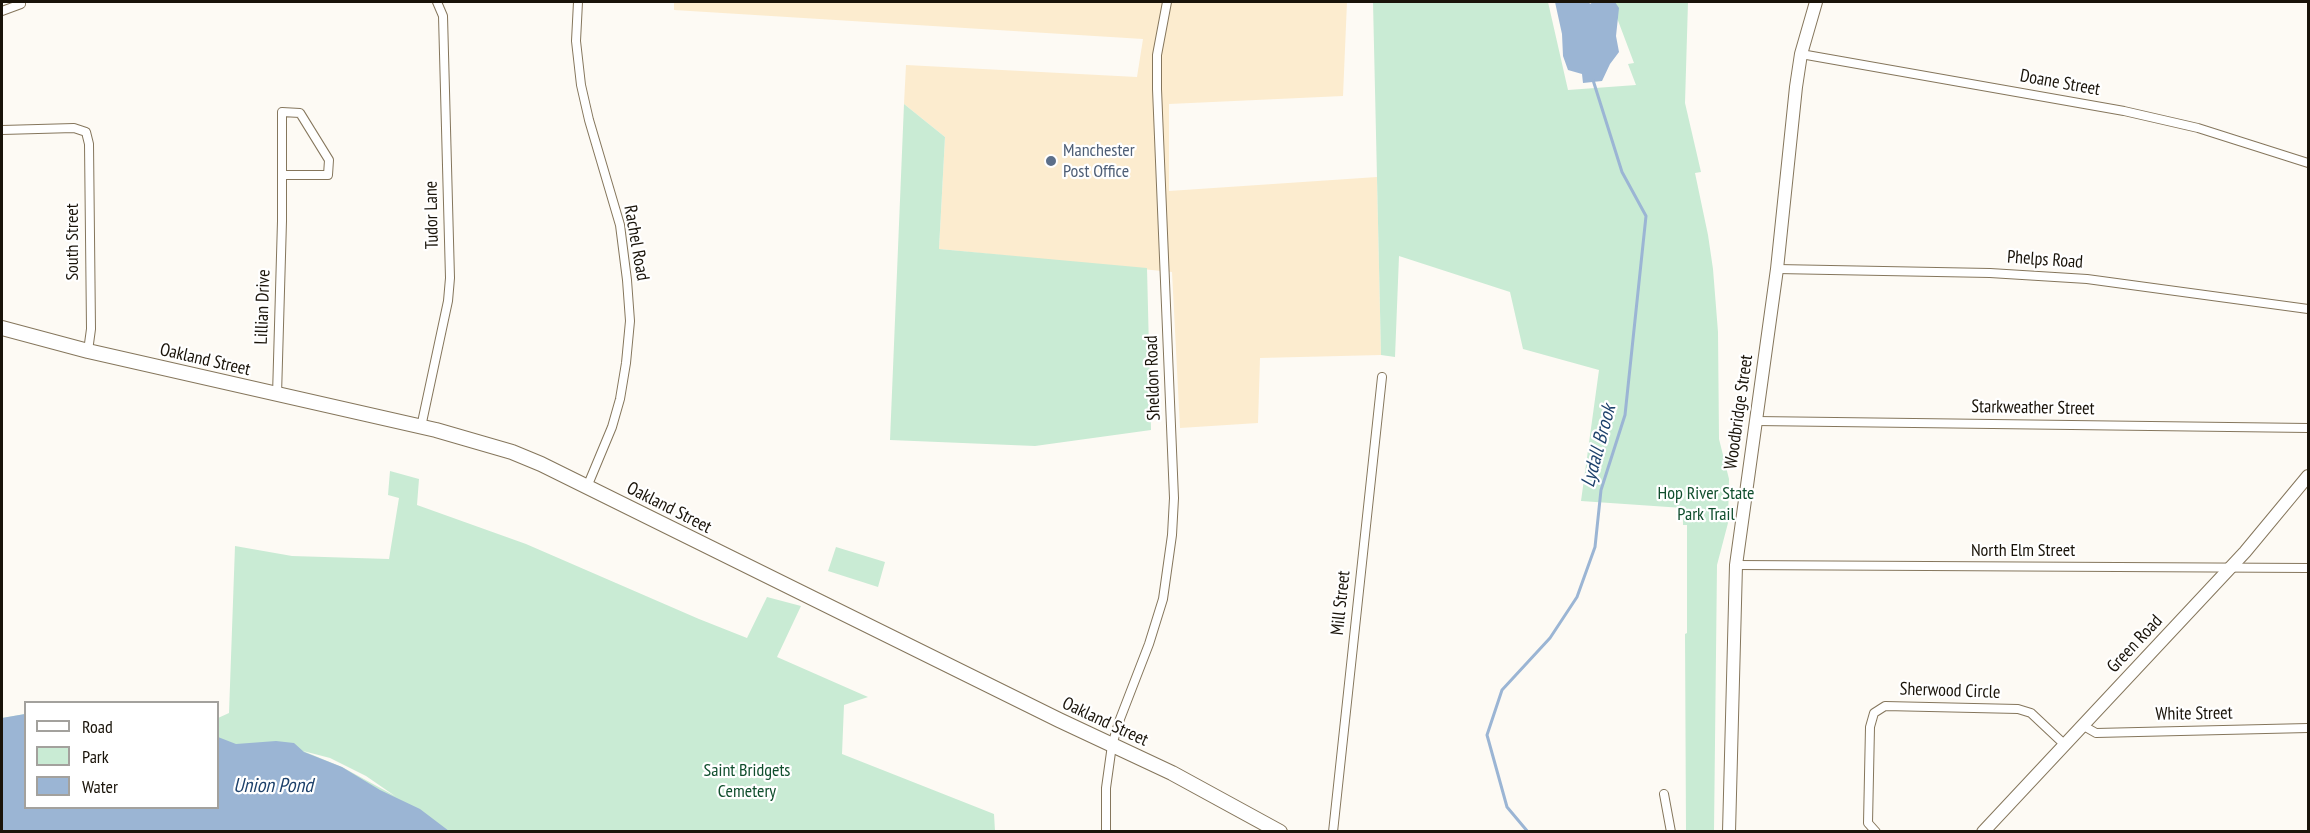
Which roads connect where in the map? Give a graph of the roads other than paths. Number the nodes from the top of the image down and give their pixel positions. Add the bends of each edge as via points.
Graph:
1 (437, 2) edge
2 (579, 2) edge
3 (1167, 2) edge
4 (1816, 2) edge
5 (21, 4) dead end
6 (2, 11) edge
7 (1801, 54) junction
8 (2, 130) edge
9 (2308, 163) edge
10 (282, 175) junction
11 (1777, 269) junction
12 (2308, 309) edge
13 (2, 328) edge
14 (88, 351) junction
15 (1382, 377) dead end
16 (277, 395) junction
17 (1756, 421) junction
18 (421, 427) junction
19 (2308, 428) edge
20 (2308, 476) edge
21 (587, 487) junction
22 (1736, 565) junction
23 (2230, 568) junction
24 (2308, 568) edge
25 (2082, 725) junction
26 (2308, 728) edge
27 (2064, 744) junction
28 (1112, 745) junction
29 (1664, 794) dead end
30 (1106, 831) edge
31 (1280, 831) edge
32 (1333, 831) edge
33 (1671, 831) edge
34 (1729, 831) edge
35 (1876, 831) edge
36 (1983, 831) edge

1 - 18 street, Tudor Lane via 443,16 450,278
2 - 21 street, Rachel Road via 576,41 581,85 620,225 630,321 620,399
3 - 28 street, Sheldon Road via 1157,55 1157,89 1174,498 1172,535 1163,599
4 - 7 main road, Woodbridge Street
5 - 6 street
7 - 9 street, Doane Street via 2124,111 2198,128
7 - 11 main road, Woodbridge Street
8 - 14 street, South Street via 74,128 86,132 91,329
10 - 10 street, Lillian Drive via 282,112 300,113 329,160 328,175
10 - 16 street, Lillian Drive
11 - 12 street, Phelps Road via 2087,279
11 - 17 main road, Woodbridge Street
13 - 14 main road, Oakland Street
14 - 16 main road, Oakland Street
15 - 32 street, Mill Street
16 - 18 main road, Oakland Street
17 - 19 street, Starkweather Street
17 - 22 main road, Woodbridge Street
18 - 21 main road, Oakland Street via 512,452
20 - 23 main road, Green Road
21 - 28 main road, Oakland Street
22 - 23 street, North Elm Street
22 - 34 main road, Woodbridge Street
23 - 24 street, North Elm Street
23 - 25 main road, Green Road
25 - 26 street, White Street via 2096,733
25 - 27 main road, Green Road
27 - 35 street, Sherwood Circle via 2031,713 2018,710 1885,706 1874,712 1870,727 1868,823
27 - 36 main road, Green Road
28 - 30 street, Sheldon Road
28 - 31 main road, Oakland Street
29 - 33 street

